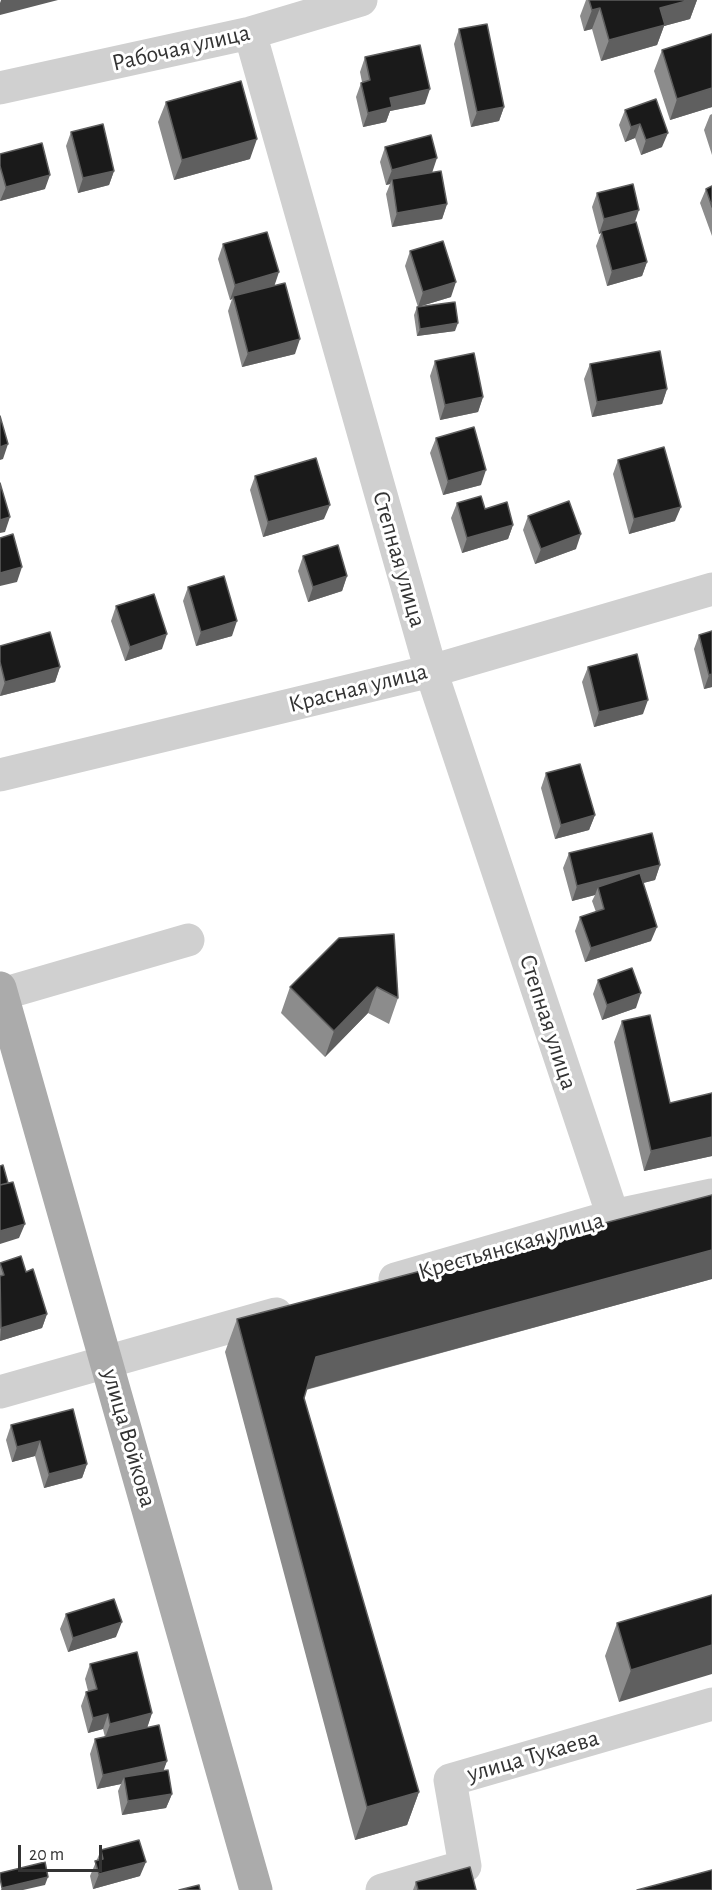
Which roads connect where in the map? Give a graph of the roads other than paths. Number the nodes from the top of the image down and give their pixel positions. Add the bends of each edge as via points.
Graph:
1 (361, 0) edge
2 (250, 33) junction
3 (0, 88) edge
4 (712, 589) edge
5 (431, 671) junction
6 (0, 775) edge
7 (188, 940) dead end
8 (1, 991) edge
9 (712, 1195) edge
10 (613, 1216) junction
11 (367, 1287) edge
12 (299, 1307) edge
13 (108, 1363) junction
14 (0, 1392) edge
15 (712, 1704) edge
16 (256, 1890) edge
17 (382, 1890) edge

1 - 2 street, Рабочая улица
2 - 3 street, Рабочая улица
2 - 5 street, Степная улица
4 - 5 street, Красная улица
5 - 6 street, Красная улица
5 - 10 street, Степная улица
7 - 8 street
8 - 13 main road, улица Войкова
9 - 10 street, Крестьянская улица
10 - 11 street, Крестьянская улица
12 - 13 street
13 - 14 street
13 - 16 main road, улица Войкова
15 - 17 street, улица Тукаева via 450,1780 465,1866

